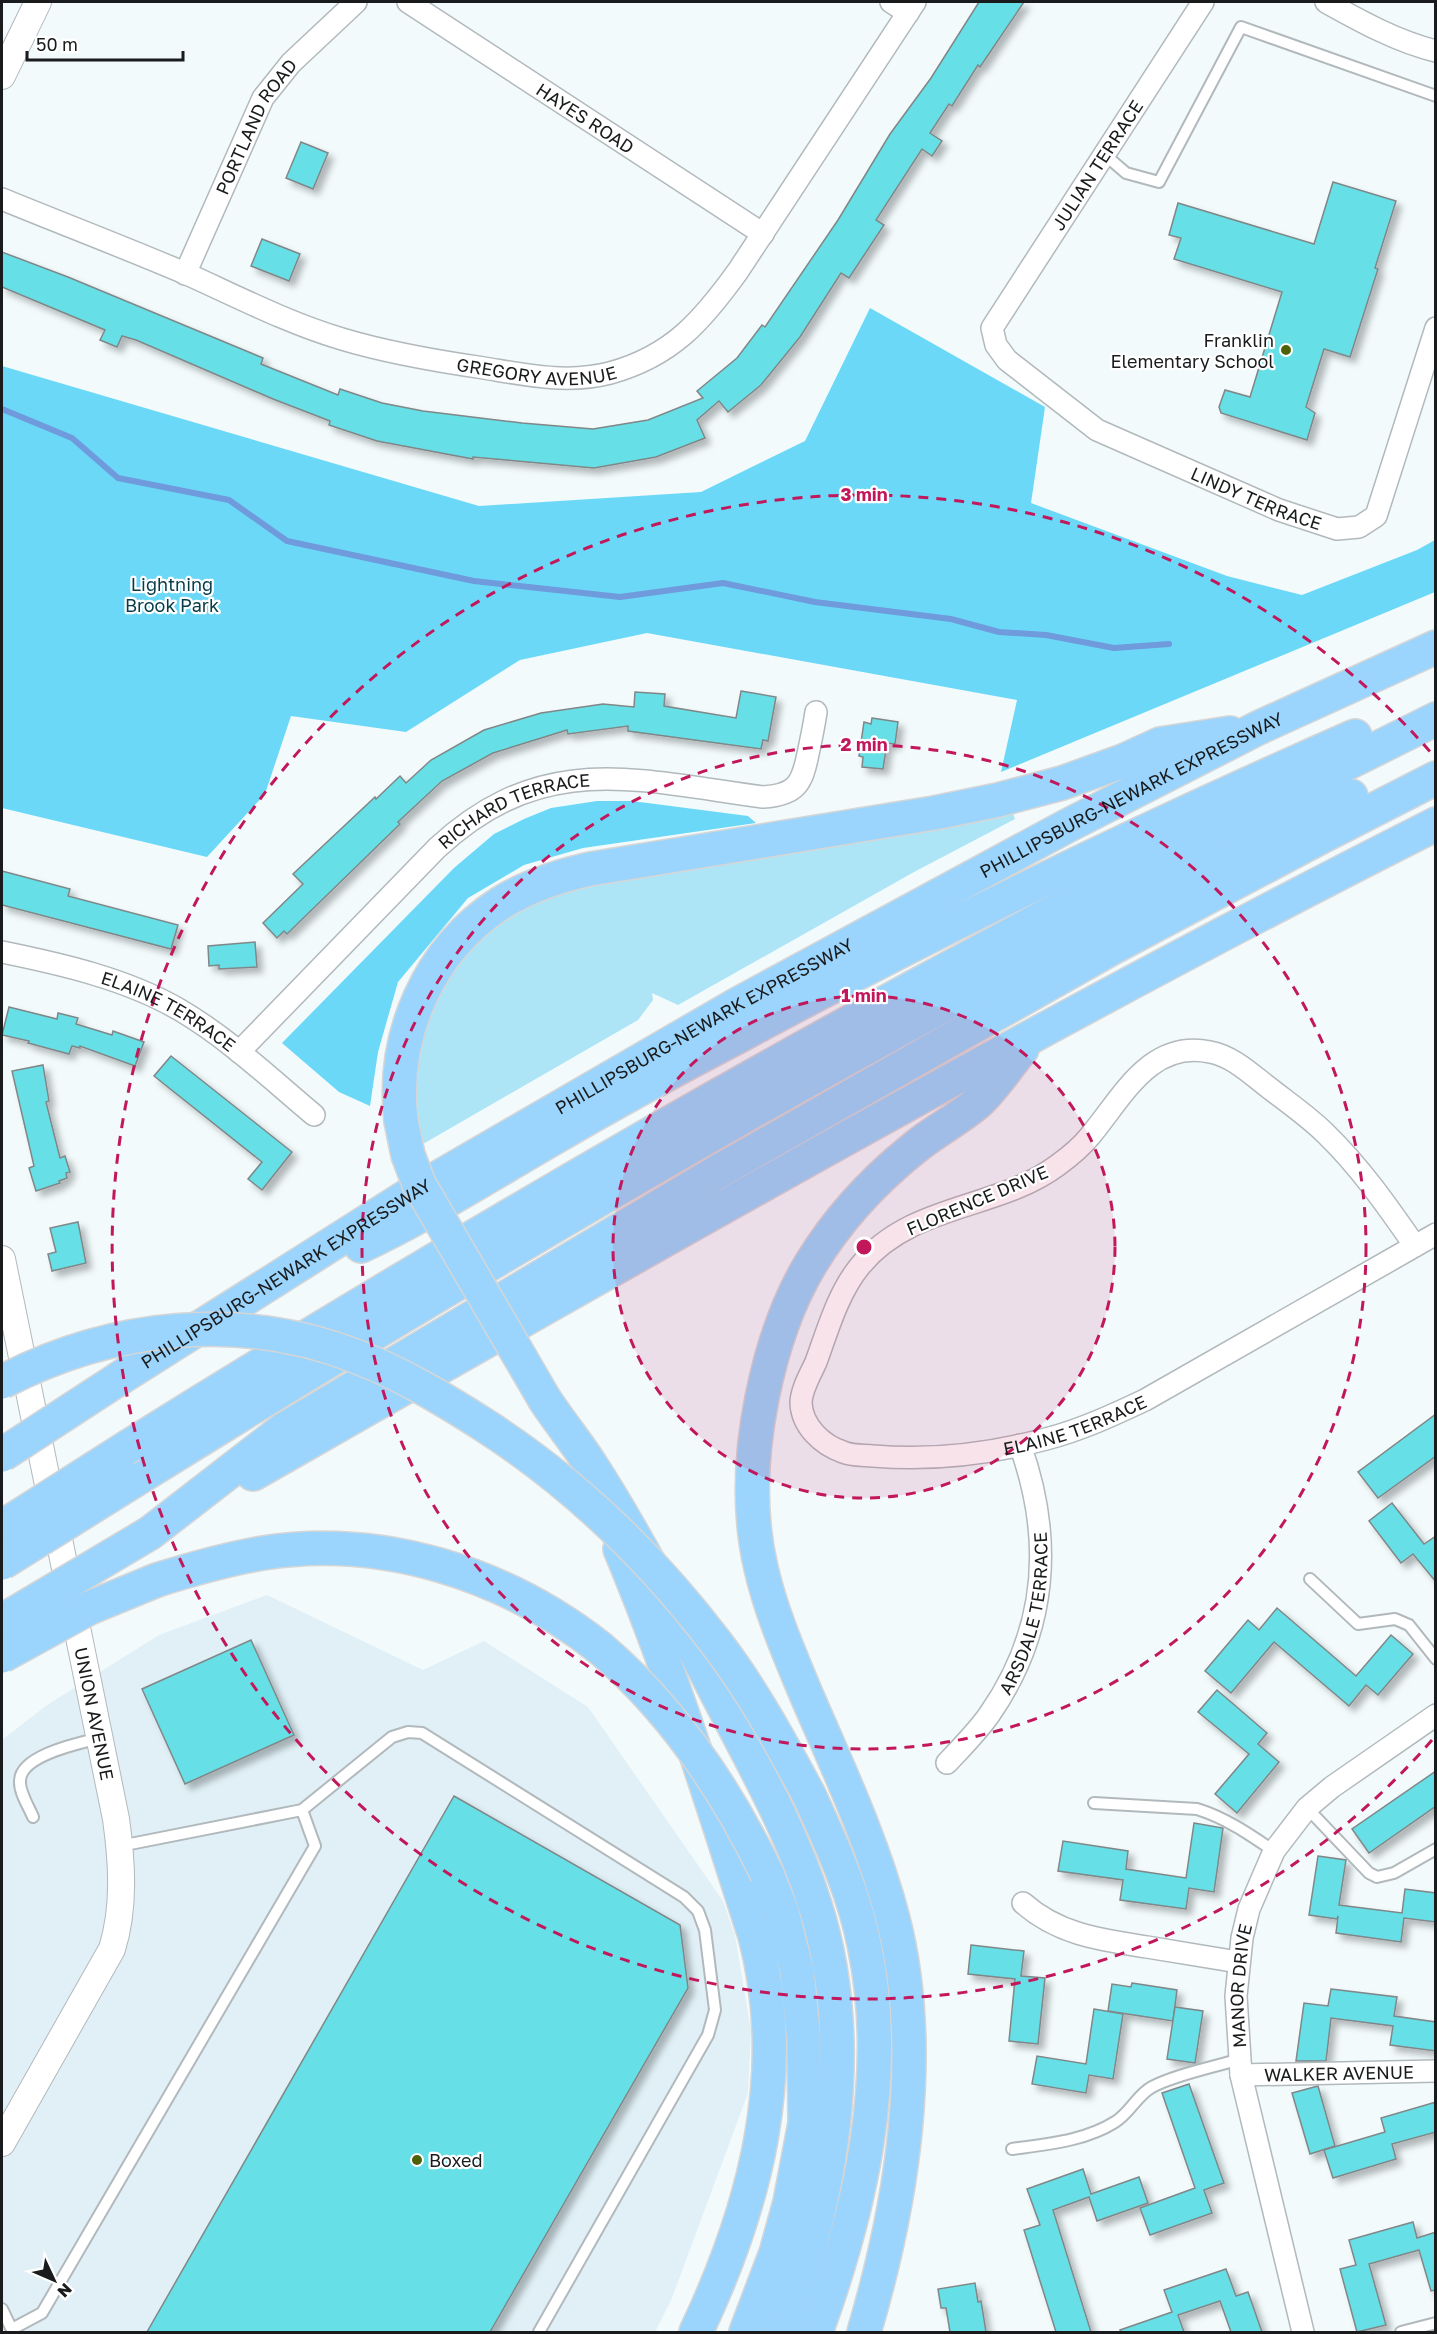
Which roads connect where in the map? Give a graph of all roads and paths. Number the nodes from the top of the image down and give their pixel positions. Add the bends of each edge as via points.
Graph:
1 (38, 2) edge
2 (356, 2) edge
3 (408, 2) edge
4 (1203, 2) edge
5 (1326, 2) edge
6 (905, 5) edge
7 (1436, 51) edge
8 (2, 76) edge
9 (1436, 96) edge
10 (1104, 154) junction
11 (2, 199) edge
12 (762, 234) junction
13 (185, 274) junction
14 (992, 328) joint
15 (1436, 328) edge
16 (1436, 647) edge
17 (1436, 698) edge
18 (816, 712) dead end
19 (1436, 719) edge
20 (1258, 728) junction
21 (1436, 755) edge
22 (1436, 778) edge
23 (1436, 824) edge
24 (2, 952) edge
25 (1034, 1034) junction
26 (239, 1052) junction
27 (314, 1115) dead end
28 (1436, 1234) edge
29 (1415, 1246) junction
30 (2, 1259) edge
31 (837, 1306) joint
32 (225, 1310) junction
33 (2, 1382) edge
34 (544, 1400) junction
35 (1020, 1445) junction
36 (2, 1455) edge
37 (2, 1527) edge
38 (150, 1533) junction
39 (2, 1563) edge
40 (1311, 1579) dead end
41 (2, 1621) edge
42 (2, 1656) edge
43 (1436, 1659) edge
44 (1436, 1715) edge
45 (100, 1738) junction
46 (947, 1763) dead end
47 (1094, 1803) dead end
48 (1307, 1808) junction
49 (302, 1810) junction
50 (33, 1817) dead end
51 (120, 1846) junction
52 (1436, 1850) edge
53 (1274, 1851) junction
54 (1023, 1903) dead end
55 (1238, 1962) junction
56 (804, 2061) junction
57 (1241, 2067) junction
58 (1436, 2072) edge
59 (2, 2143) edge
60 (1012, 2149) dead end
61 (2, 2309) edge
62 (1436, 2323) edge
63 (13, 2331) edge
64 (539, 2332) edge
65 (696, 2332) edge
66 (720, 2332) edge
67 (746, 2332) edge
68 (781, 2332) edge
69 (816, 2332) edge
70 (864, 2332) edge
71 (1304, 2332) edge
72 (1401, 2332) edge

1 - 8 street
2 - 13 street, PORTLAND ROAD via 291,63 263,98
3 - 12 street, HAYES ROAD
4 - 10 street, JULIAN TERRACE
5 - 7 street
6 - 12 street, GREGORY AVENUE
9 - 10 lane via 1241,27 1159,182 1126,173
10 - 14 street, JULIAN TERRACE
11 - 13 street, GREGORY AVENUE
12 - 13 street, GREGORY AVENUE via 709,311 681,339 629,366 572,379 532,377 414,357 341,339
14 - 15 street, LINDY TERRACE via 996,345 1007,360 1097,430 1279,510 1337,529 1359,527 1376,516
16 - 20 highway, PHILLIPSBURG-NEWARK EXPRESSWAY
17 - 32 highway via 1152,827 956,923 688,1063 413,1221
18 - 26 street, RICHARD TERRACE via 804,776 784,794 764,797 589,778 532,788 483,811 437,848
19 - 37 highway, bridge via 1011,934 674,1120 389,1286
20 - 32 highway, PHILLIPSBURG-NEWARK EXPRESSWAY via 1001,861 738,1004 417,1190
20 - 34 highway, bridge via 1160,744 1062,783 998,800 590,869 534,886 502,902 473,924 428,981 412,1014 402,1050 401,1121 419,1184
21 - 39 highway, bridge via 1147,898 849,1059 501,1259
22 - 38 highway via 1066,974 710,1177 283,1430
23 - 25 highway
24 - 26 street, ELAINE TERRACE via 113,980 180,1010
25 - 38 highway
25 - 70 highway via 977,1103 914,1148 879,1179 829,1236 792,1302 759,1411 753,1488 760,1564 781,1636 883,1886 894,1922 906,2002 908,2077 901,2155 890,2231
26 - 27 street, ELAINE TERRACE
28 - 29 street, ELAINE TERRACE
29 - 31 street, FLORENCE DRIVE via 1386,1203 1325,1133 1225,1056 1193,1050 1161,1058 1136,1077 1088,1139 1057,1166 1026,1183 911,1225 884,1241 859,1267
29 - 35 street, ELAINE TERRACE via 1145,1400 1098,1422
30 - 45 street, UNION AVENUE
31 - 35 street, ELAINE TERRACE via 801,1401 806,1422 821,1441 845,1453 896,1458 948,1457
32 - 36 highway, PHILLIPSBURG-NEWARK EXPRESSWAY, bridge
33 - 69 highway, bridge via 38,1364 102,1342 194,1329 261,1332 305,1340 354,1356 421,1387 489,1428 556,1476 651,1565 696,1617 775,1731 809,1795 834,1851 865,1949 875,2058 870,2118 857,2195
34 - 65 highway via 617,1542 655,1637 764,1970 771,2047 761,2146 740,2227
34 - 68 highway via 594,1470 688,1638 789,1838 822,1928 836,2023 834,2102 817,2216
35 - 46 street, ARSDALE TERRACE via 1030,1472 1041,1528 1040,1585 1035,1613 1004,1692
38 - 41 highway, bridge
40 - 43 lane via 1358,1624 1395,1619 1409,1625
42 - 56 highway, bridge via 89,1608 157,1580 264,1553 300,1549 378,1552 445,1567 522,1597 600,1648 646,1691 687,1741 735,1812 782,1912 797,1971
44 - 48 street, MANOR DRIVE
45 - 50 lane via 63,1748 23,1769 20,1782
45 - 51 street, UNION AVENUE
47 - 53 lane via 1197,1809 1233,1823
48 - 52 lane via 1377,1877 1394,1873
48 - 53 street, MANOR DRIVE
49 - 51 lane
49 - 63 lane via 315,1846 42,2313
49 - 64 lane via 392,1737 422,1733 684,1897 700,1916 715,2010 708,2035
51 - 59 street, UNION AVENUE via 119,1914 112,1949
53 - 55 street, MANOR DRIVE via 1250,1909
54 - 55 street via 1056,1926 1081,1936
55 - 57 street, MANOR DRIVE via 1236,2004
56 - 66 highway via 777,2194
56 - 67 highway via 805,2123 796,2175 776,2253
57 - 58 street, WALKER AVENUE
57 - 60 lane via 1155,2086 1125,2114 1100,2130 1056,2143
57 - 71 street, MANOR DRIVE
61 - 63 lane
62 - 72 lane

